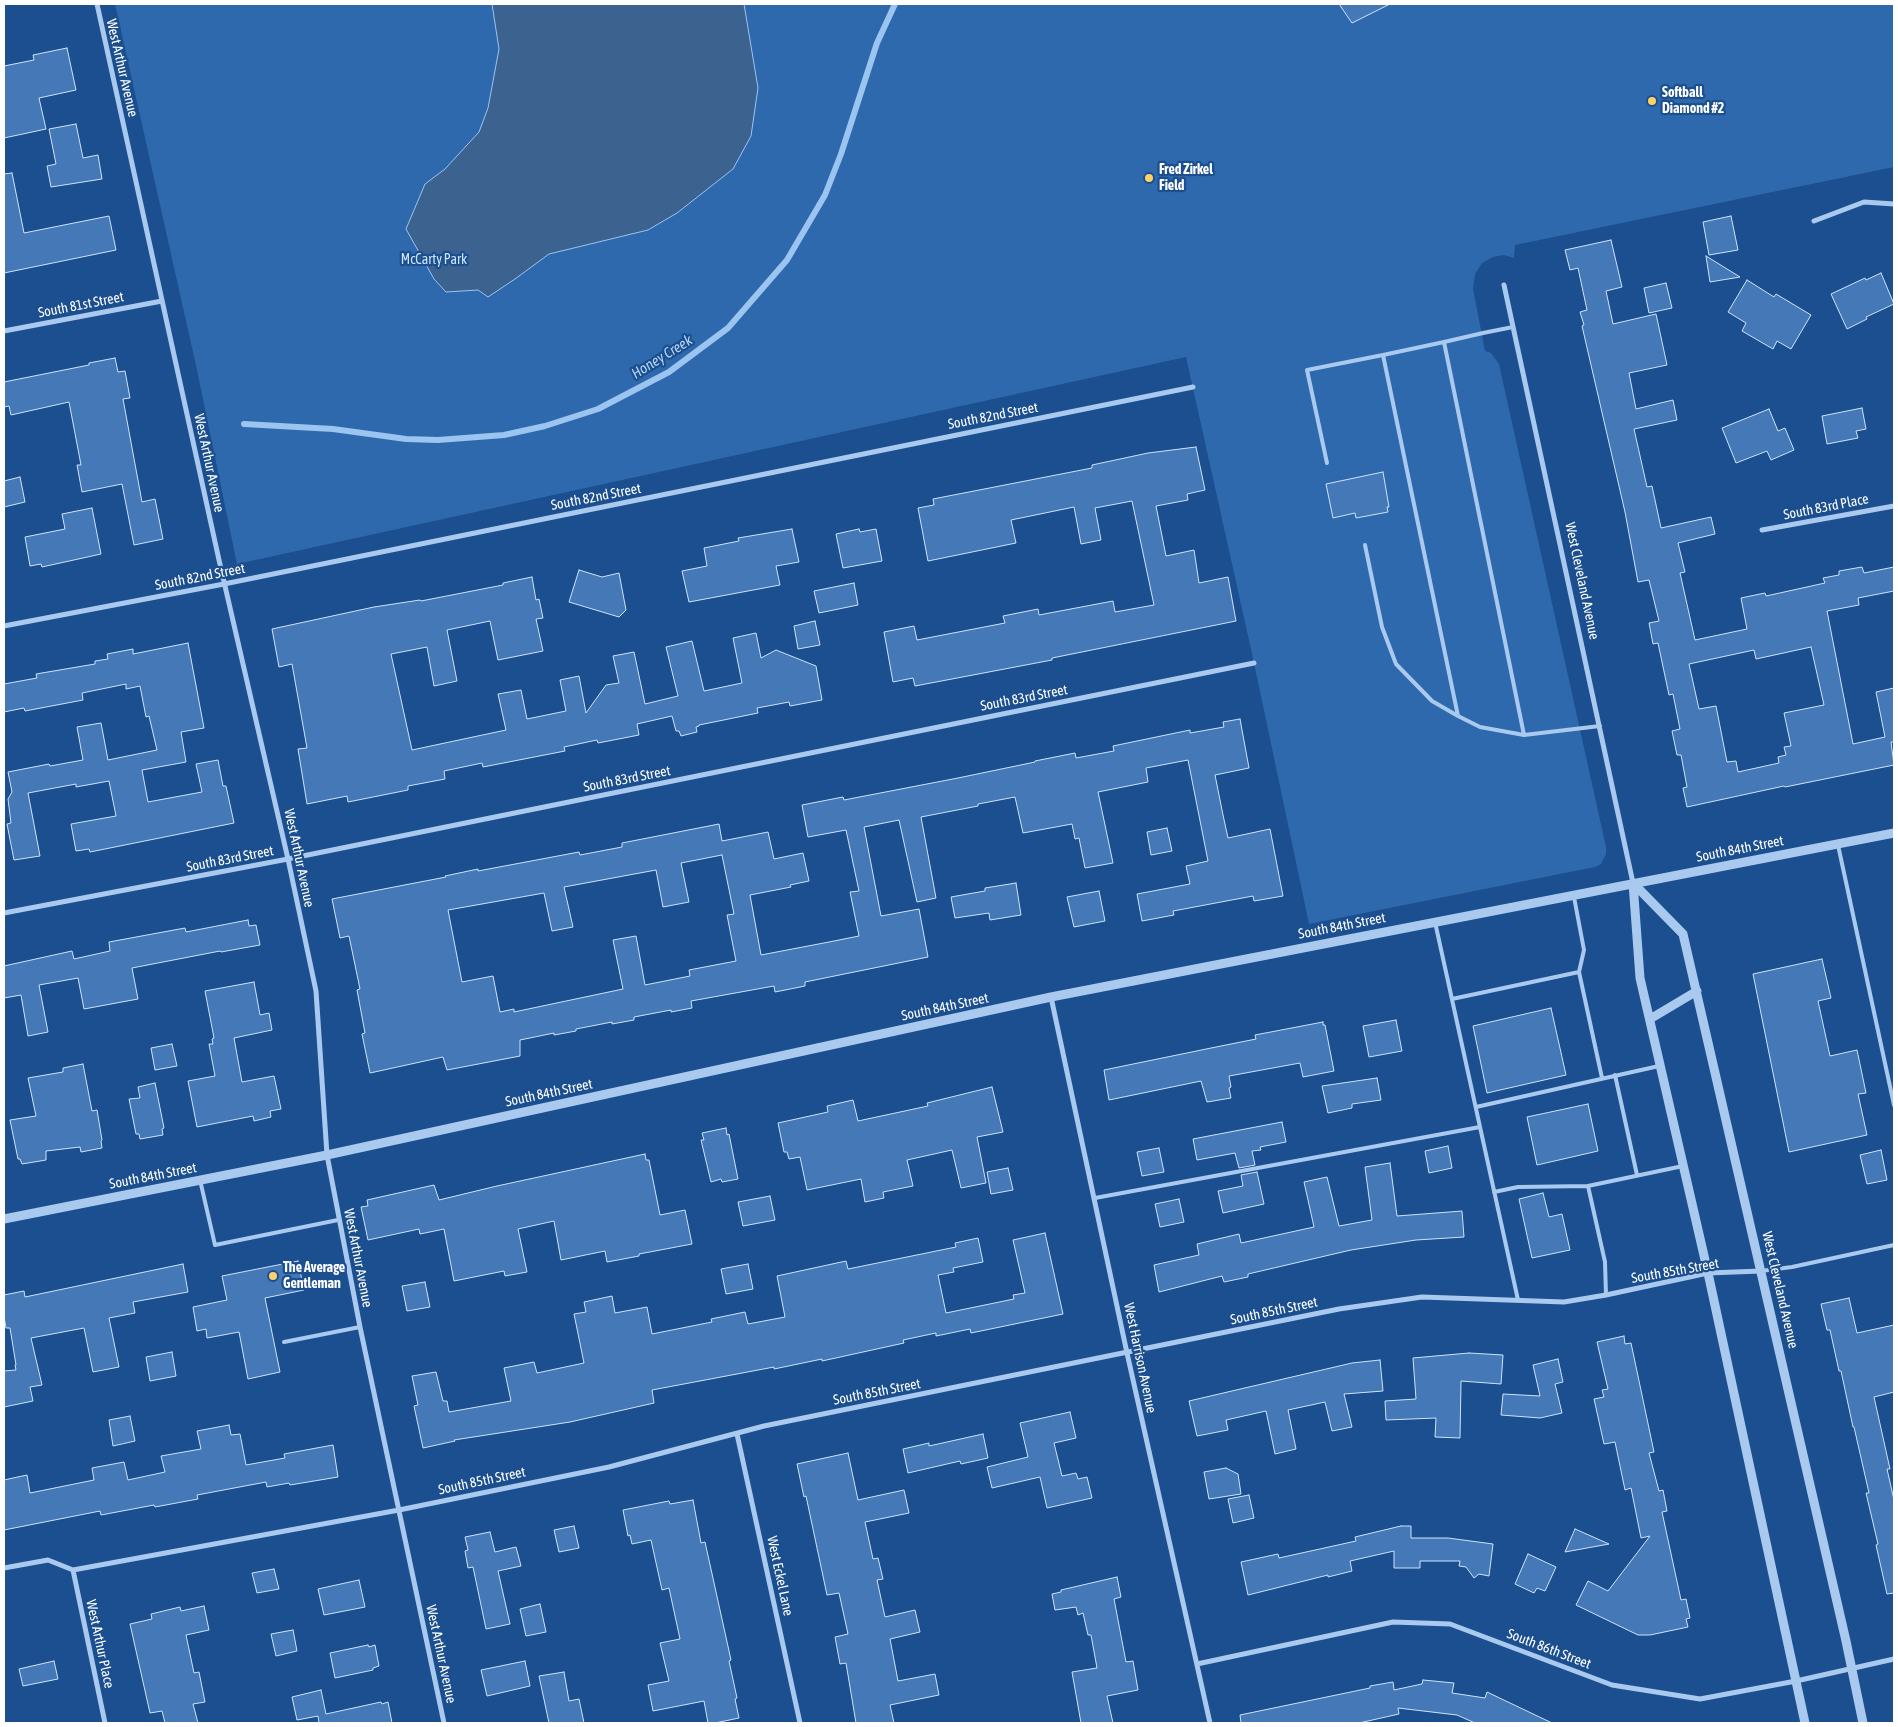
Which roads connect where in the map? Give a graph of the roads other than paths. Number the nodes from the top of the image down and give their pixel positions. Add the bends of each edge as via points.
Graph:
1 (97, 4) edge
2 (1894, 204) edge
3 (1814, 221) dead end
4 (1504, 285) dead end
5 (162, 301) junction
6 (1513, 327) junction
7 (4, 331) edge
8 (1444, 342) junction
9 (1383, 355) junction
10 (1193, 387) dead end
11 (1327, 463) dead end
12 (1894, 506) edge
13 (1762, 530) dead end
14 (1366, 545) dead end
15 (224, 584) junction
16 (4, 626) edge
17 (1254, 663) dead end
18 (1458, 716) junction
19 (1600, 726) junction
20 (1524, 735) junction
21 (1894, 833) edge
22 (1837, 845) junction
23 (288, 859) junction
24 (1634, 883) junction
25 (1574, 895) junction
26 (4, 913) edge
27 (1435, 922) junction
28 (1579, 972) junction
29 (1697, 991) junction
30 (1051, 998) junction
31 (1452, 999) junction
32 (1650, 1019) junction
33 (1660, 1065) junction
34 (1615, 1075) junction
35 (1602, 1078) junction
36 (1894, 1104) edge
37 (1476, 1107) junction
38 (1480, 1127) junction
39 (327, 1155) junction
40 (1683, 1166) junction
41 (1637, 1175) junction
42 (200, 1180) junction
43 (1588, 1186) junction
44 (1494, 1192) junction
45 (1095, 1198) junction
46 (4, 1219) edge
47 (338, 1220) junction
48 (1894, 1245) edge
49 (1761, 1271) junction
50 (1708, 1273) junction
51 (1606, 1295) junction
52 (1518, 1300) junction
53 (360, 1327) junction
54 (284, 1342) dead end
55 (1127, 1353) junction
56 (737, 1434) junction
57 (399, 1510) junction
58 (4, 1568) edge
59 (73, 1570) junction
60 (1894, 1659) edge
61 (1197, 1664) junction
62 (1852, 1668) junction
63 (1796, 1681) junction
64 (105, 1723) edge
65 (444, 1723) edge
66 (800, 1723) edge
67 (1210, 1723) edge
68 (1805, 1723) edge
69 (1863, 1723) edge

1 - 5 street, West Arthur Avenue
2 - 3 street via 1864,202
4 - 6 street, West Cleveland Avenue
5 - 7 street, South 81st Street
5 - 15 street, West Arthur Avenue
6 - 8 lane
6 - 19 street, West Cleveland Avenue
8 - 9 lane
8 - 20 lane
9 - 11 lane via 1307,370
9 - 18 lane
10 - 15 street, South 82nd Street
12 - 13 street, South 83rd Place
14 - 18 lane via 1382,627 1396,664 1432,701
15 - 16 street, South 82nd Street
15 - 23 street, West Arthur Avenue
17 - 23 street, South 83rd Street
18 - 20 lane via 1480,727
19 - 20 lane
19 - 24 street, West Cleveland Avenue
21 - 22 street, South 84th Street
22 - 24 street, South 84th Street
22 - 36 lane
23 - 26 street, South 83rd Street
23 - 39 street, West Arthur Avenue via 316,991
24 - 25 street, South 84th Street
24 - 29 street, West Cleveland Avenue via 1683,934
24 - 32 street, West Cleveland Avenue via 1640,978
25 - 27 street, South 84th Street
25 - 28 lane via 1584,950
27 - 30 street, South 84th Street
27 - 31 lane
28 - 31 lane
28 - 35 lane
29 - 32 street
29 - 49 street, West Cleveland Avenue
30 - 39 street, South 84th Street
30 - 45 street, West Harrison Avenue
31 - 37 lane
32 - 33 street, West Cleveland Avenue
33 - 34 lane
33 - 40 street, West Cleveland Avenue
34 - 35 lane
34 - 41 lane
35 - 37 lane
37 - 38 lane
38 - 44 lane
38 - 45 lane
39 - 42 street, South 84th Street
39 - 47 street, West Arthur Avenue
40 - 41 lane
40 - 50 street, West Cleveland Avenue
41 - 43 lane
42 - 46 street, South 84th Street
42 - 47 lane via 215,1245
43 - 44 lane via 1518,1186
43 - 51 lane via 1605,1262
44 - 52 lane
45 - 55 street, West Harrison Avenue
47 - 53 street, West Arthur Avenue
48 - 49 lane
49 - 50 street, South 85th Street
49 - 62 street, West Cleveland Avenue
50 - 51 street, South 85th Street
50 - 63 street, West Cleveland Avenue
51 - 52 street, South 85th Street via 1564,1302
52 - 55 street, South 85th Street via 1422,1297 1339,1309
53 - 54 lane
53 - 57 street, West Arthur Avenue
55 - 56 street, South 85th Street
55 - 61 street, West Harrison Avenue
56 - 57 street, South 85th Street via 609,1467
56 - 66 street, West Eckel Lane
57 - 59 street, South 85th Street
57 - 65 street, West Arthur Avenue
58 - 59 street via 48,1560
59 - 64 street, West Arthur Place
60 - 62 street, South 86th Street
61 - 63 street, South 86th Street via 1393,1622 1450,1624 1612,1685 1700,1699
61 - 67 street, West Harrison Avenue
62 - 63 street, South 86th Street
62 - 69 street, West Cleveland Avenue
63 - 68 street, West Cleveland Avenue

